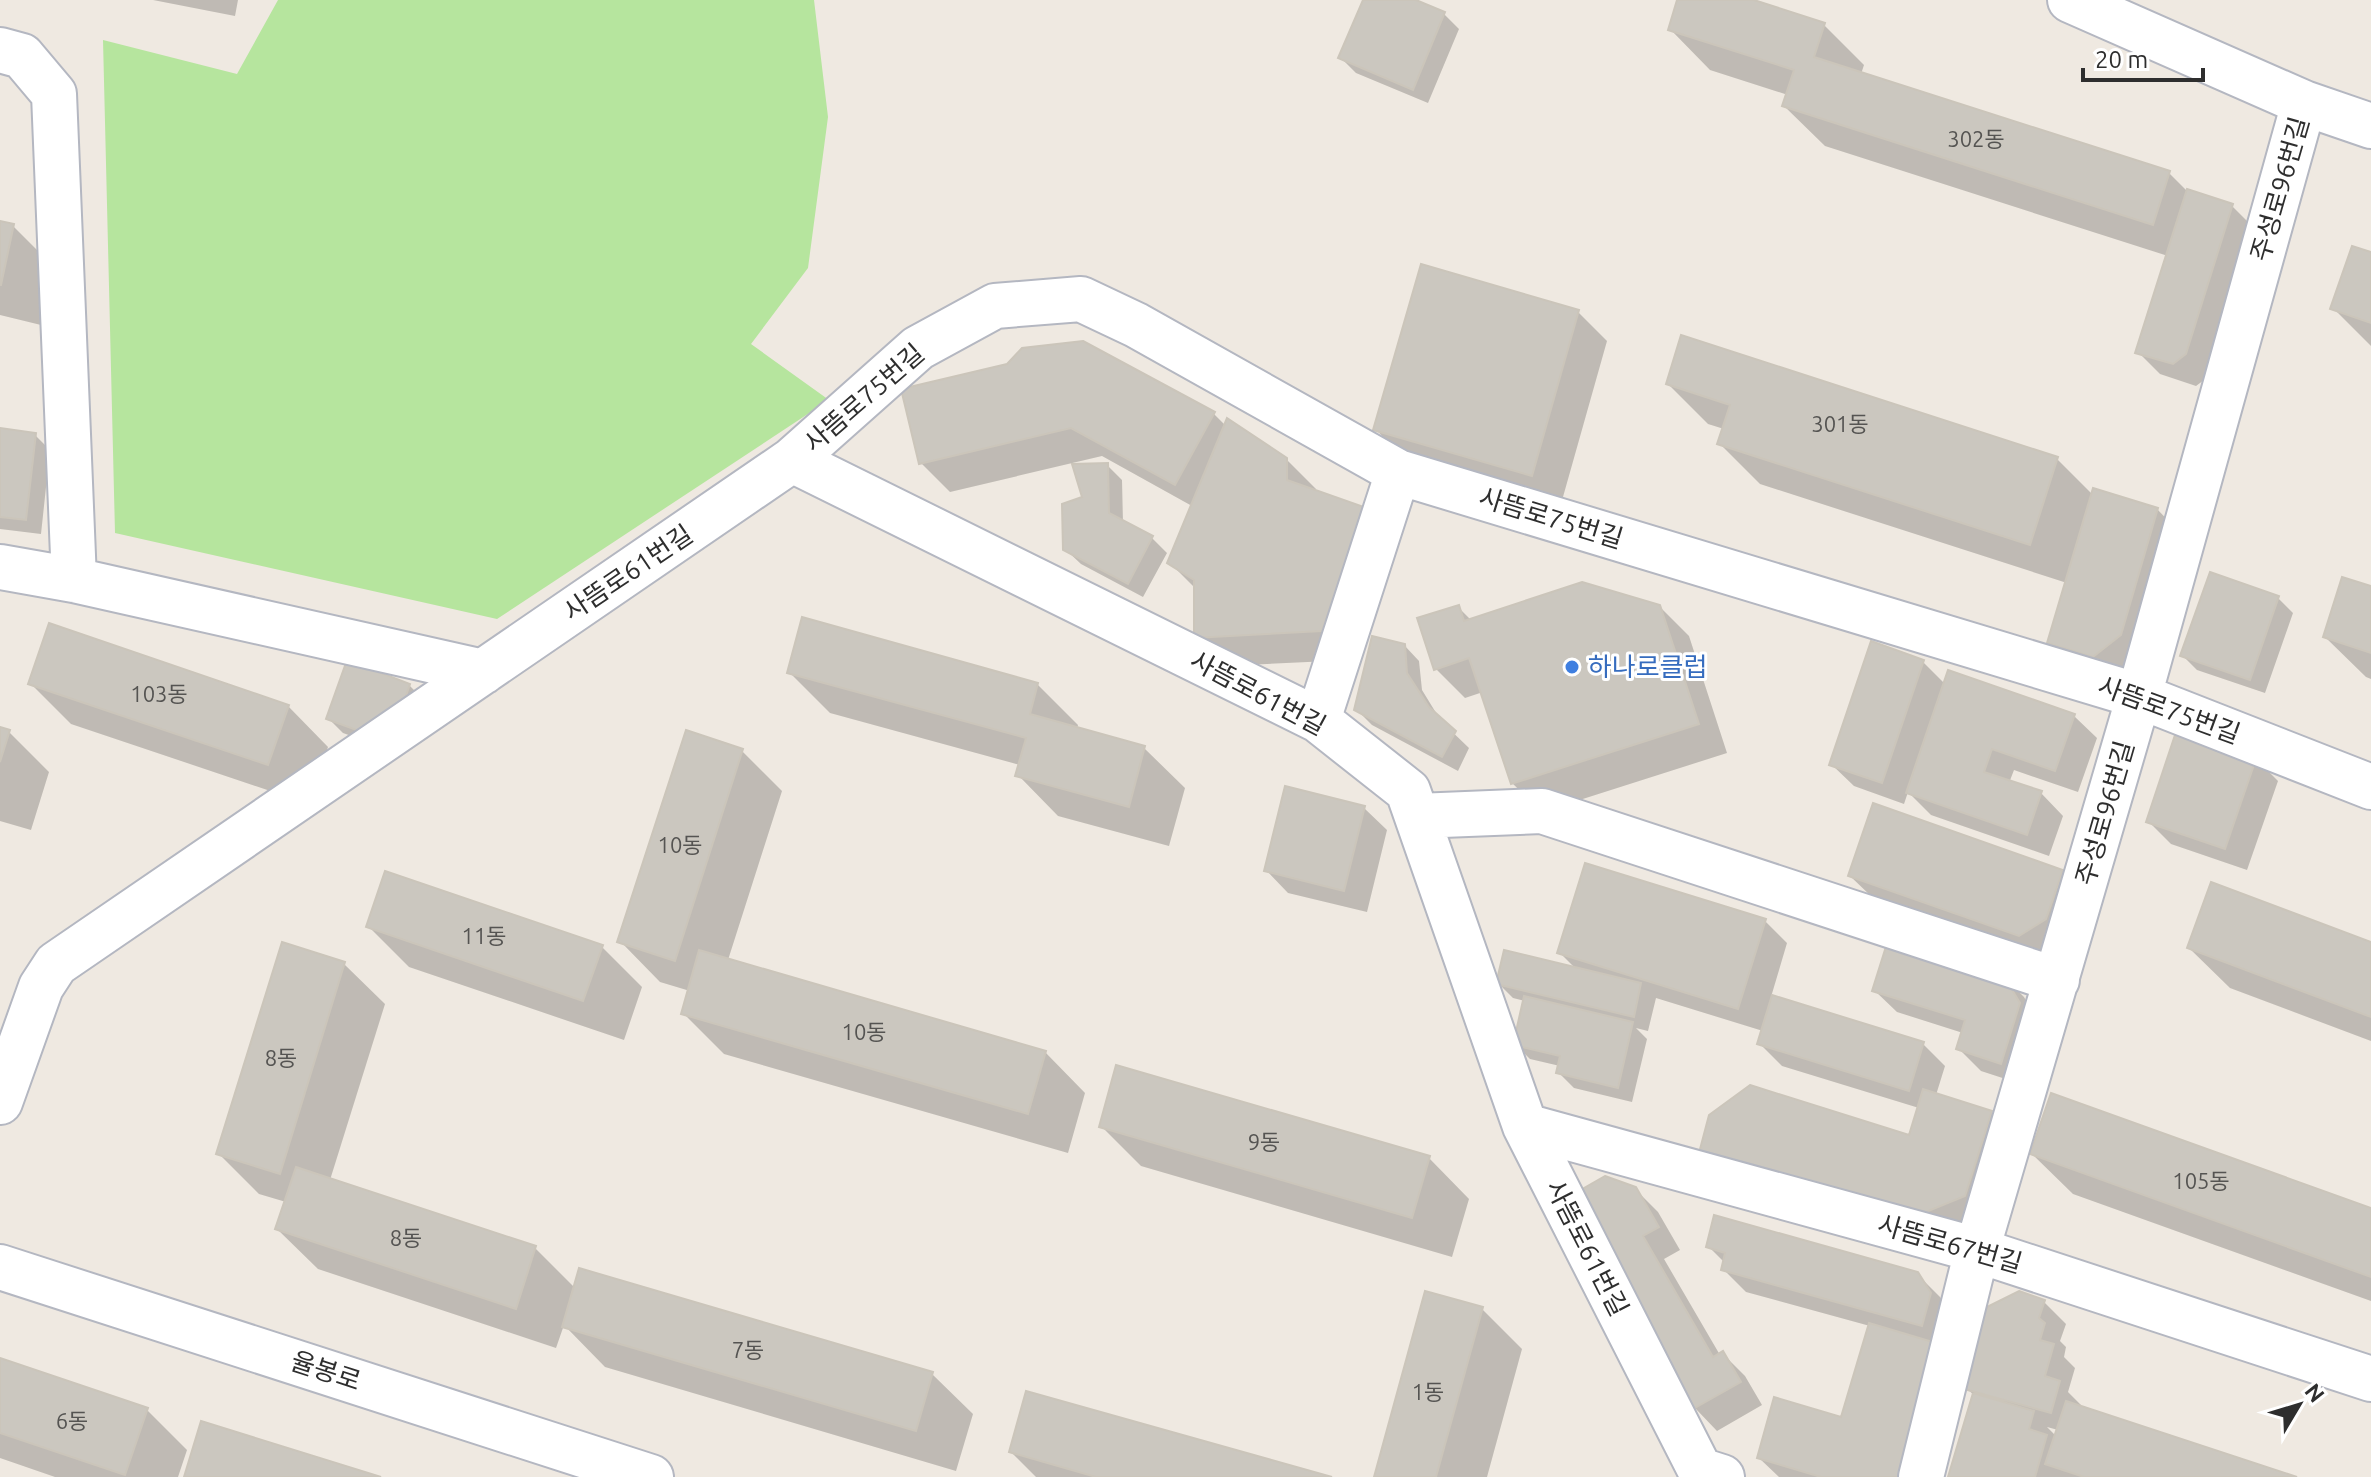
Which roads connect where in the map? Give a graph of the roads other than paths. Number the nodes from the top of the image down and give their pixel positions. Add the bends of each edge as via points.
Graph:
1 (2070, 0) edge
2 (0, 50) edge
3 (2304, 103) junction
4 (2371, 126) edge
5 (792, 460) junction
6 (1398, 472) junction
7 (0, 567) edge
8 (74, 580) junction
9 (483, 672) junction
10 (2139, 696) junction
11 (1318, 720) junction
12 (2371, 787) edge
13 (1417, 816) junction
14 (2057, 980) junction
15 (0, 1102) edge
16 (1525, 1126) junction
17 (1977, 1250) junction
18 (0, 1267) edge
19 (2371, 1379) edge
20 (651, 1477) edge
21 (1722, 1477) edge
22 (1921, 1477) edge

1 - 3 street
2 - 8 street via 22,56 54,94
3 - 4 street
3 - 10 street, 주성로96번길
5 - 6 street, 사뜸로75번길 via 918,348 995,306 1081,299
5 - 9 street, 사뜸로61번길
5 - 11 street, 사뜸로61번길
6 - 10 street, 사뜸로75번길
6 - 11 street
7 - 8 street
8 - 9 street
9 - 15 street, 사뜸로61번길 via 56,964 41,987
10 - 12 street, 사뜸로75번길
10 - 14 street, 주성로96번길
11 - 13 street, 사뜸로61번길 via 1408,791
13 - 14 street via 1542,811
13 - 16 street, 사뜸로61번길
14 - 17 street, 주성로96번길
16 - 17 street, 사뜸로67번길
16 - 21 street, 사뜸로61번길 via 1700,1470
17 - 19 street, 사뜸로67번길
17 - 22 street, 주성로96번길
18 - 20 street, 율봉로

